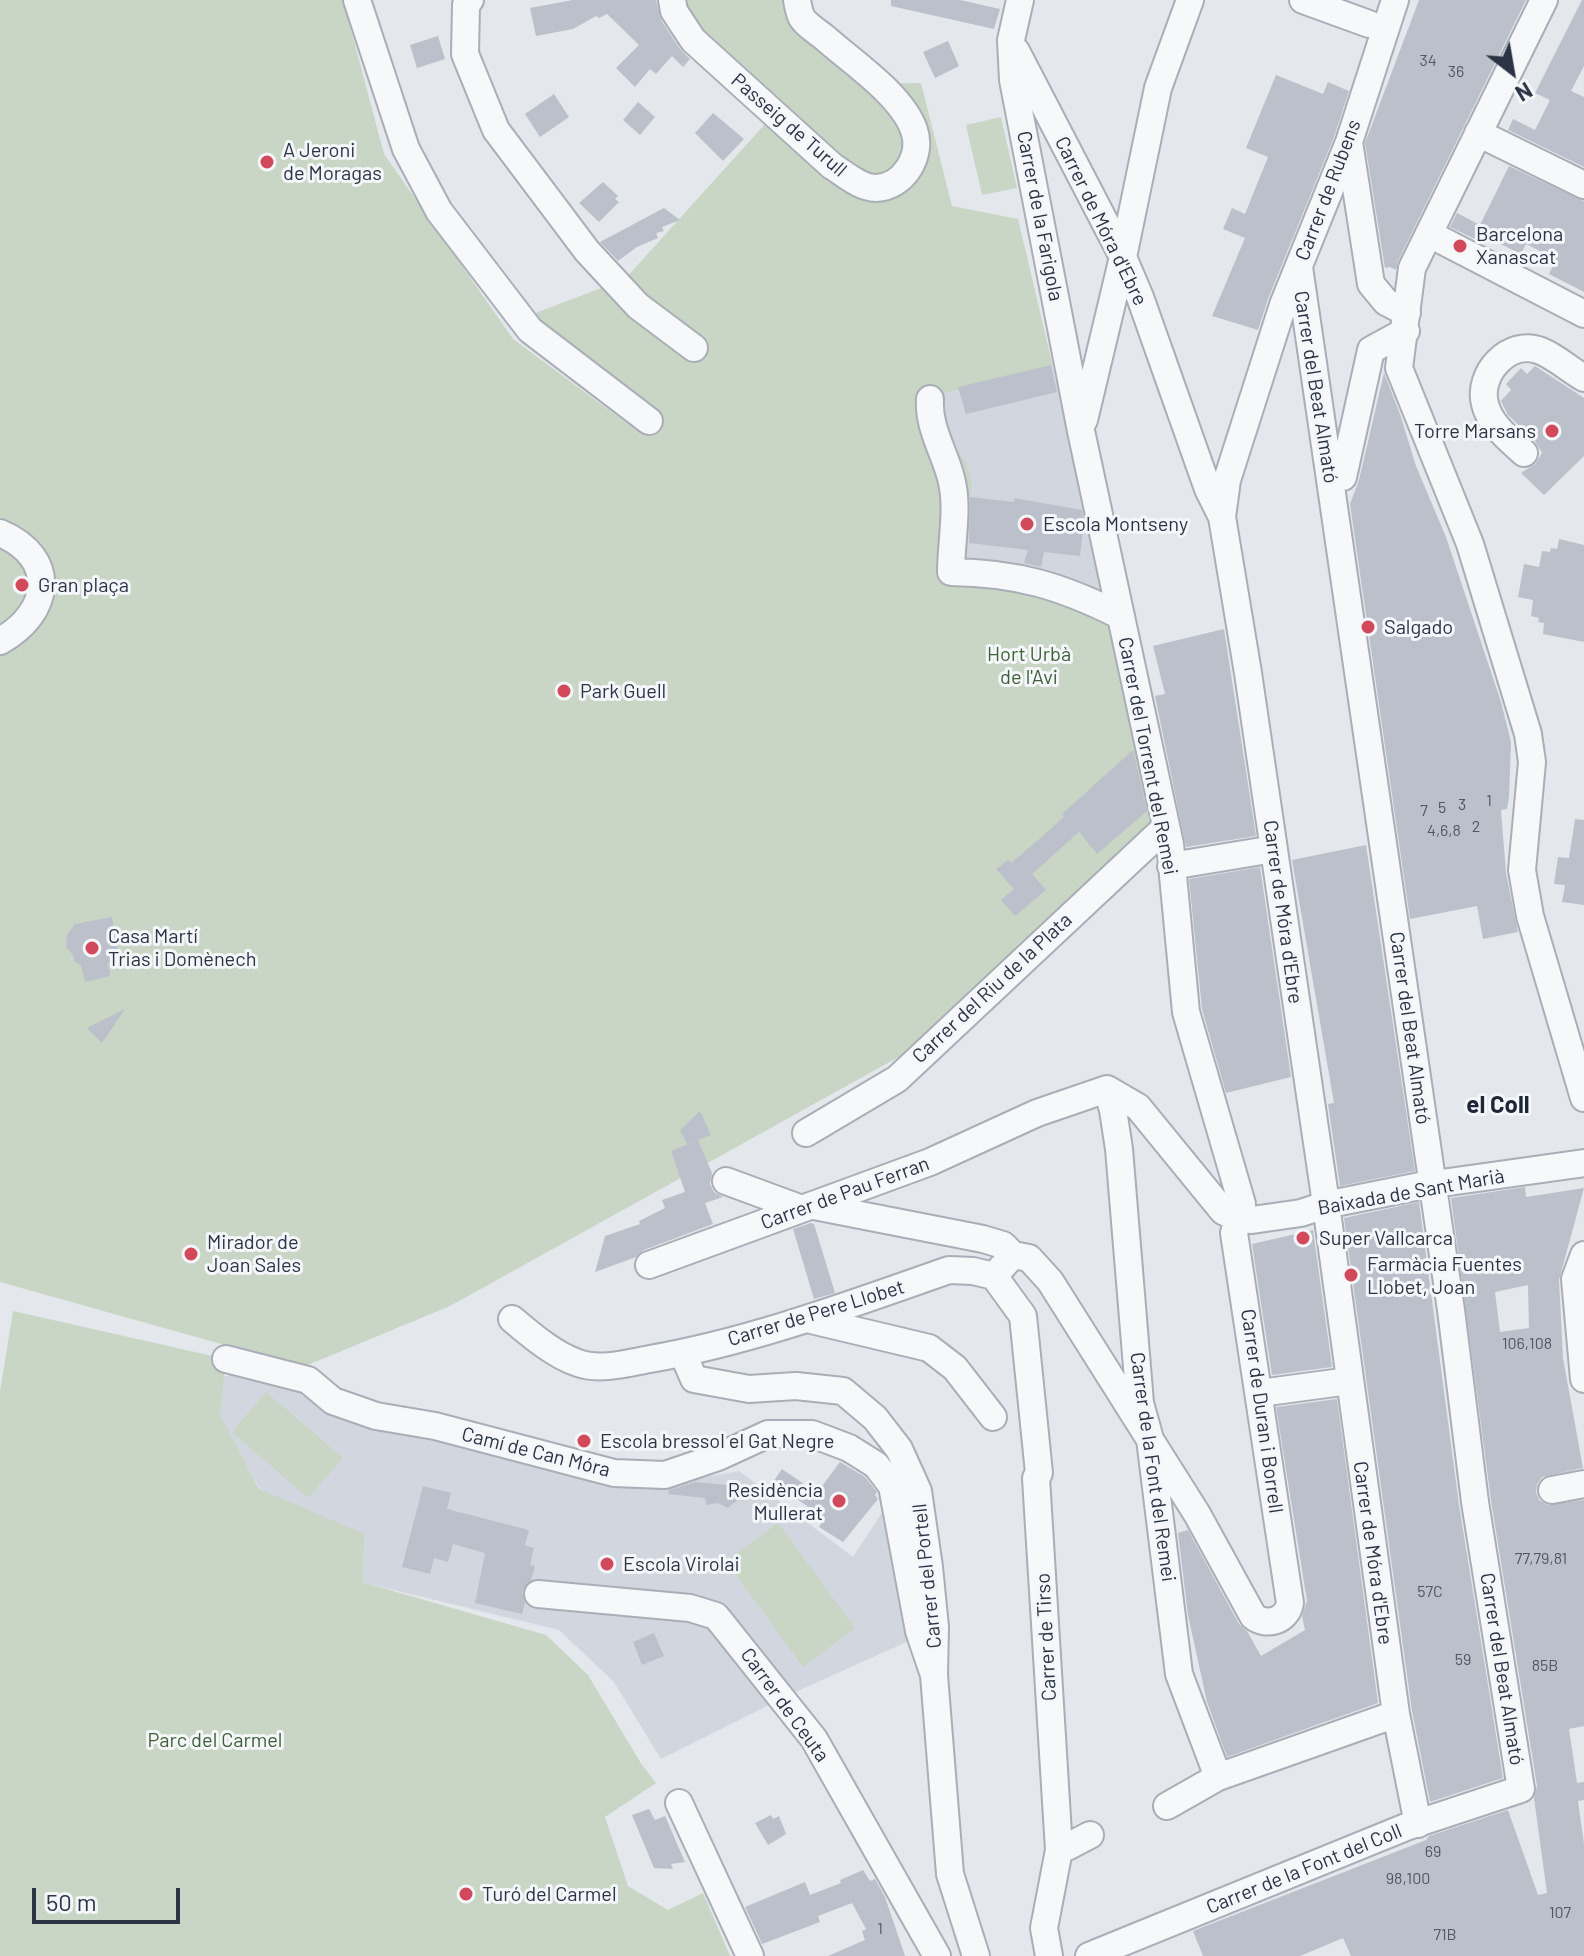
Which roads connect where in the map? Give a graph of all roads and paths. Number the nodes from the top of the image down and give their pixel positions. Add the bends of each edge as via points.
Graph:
1 (357, 0) edge
2 (470, 0) edge
3 (672, 0) edge
4 (797, 0) edge
5 (1020, 0) edge
6 (1190, 0) edge
7 (1303, 0) edge
8 (1395, 0) edge
9 (1544, 0) edge
10 (1369, 24) dead end
11 (1011, 40) junction
12 (1478, 133) junction
13 (1349, 142) junction
14 (1584, 185) edge
15 (1439, 239) dead end
16 (1123, 257) junction
17 (1299, 267) junction
18 (1584, 314) edge
19 (1406, 322) junction
20 (694, 348) dead end
21 (1584, 378) edge
22 (930, 399) dead end
23 (649, 421) dead end
24 (1081, 431) junction
25 (1524, 453) dead end
26 (1343, 477) dead end
27 (1222, 517) junction
28 (0, 533) edge
29 (1121, 616) junction
30 (0, 641) edge
31 (1166, 827) junction
32 (1274, 849) junction
33 (1171, 866) junction
34 (1107, 1089) junction
35 (1584, 1098) edge
36 (806, 1133) dead end
37 (1584, 1163) edge
38 (726, 1181) dead end
39 (1432, 1186) junction
40 (1325, 1205) junction
41 (808, 1208) junction
42 (1238, 1219) junction
43 (1013, 1255) junction
44 (1584, 1255) edge
45 (649, 1265) dead end
46 (994, 1276) junction
47 (512, 1319) dead end
48 (807, 1319) junction
49 (683, 1354) junction
50 (226, 1359) dead end
51 (1584, 1379) edge
52 (1349, 1381) junction
53 (354, 1392) dead end
54 (1260, 1393) junction
55 (993, 1417) dead end
56 (435, 1426) junction
57 (1150, 1439) junction
58 (1584, 1484) edge
59 (1552, 1490) dead end
60 (538, 1594) dead end
61 (934, 1675) junction
62 (1396, 1714) junction
63 (1218, 1777) junction
64 (1521, 1789) joint
65 (679, 1803) dead end
66 (1167, 1806) dead end
67 (1418, 1824) junction
68 (1090, 1835) dead end
69 (1067, 1847) dead end
70 (750, 1956) edge
71 (937, 1956) edge
72 (976, 1956) edge
73 (1049, 1956) edge
74 (1089, 1956) edge

1 - 23 street via 406,149 439,211 530,330
2 - 20 street via 465,54 496,130 587,251 638,306
3 - 4 street, Passeig de Turull via 693,40 832,166 864,185 890,185 904,176 914,159 914,129 887,92 802,19
5 - 11 street, Carrer de la Farigola
6 - 16 street via 1158,88
7 - 10 street
8 - 13 street, Carrer de Rubens
9 - 12 street
11 - 16 street, Carrer de Móra d'Ebre
11 - 24 street, Carrer de la Farigola via 1013,80
12 - 14 street
12 - 19 street via 1412,268
13 - 17 street, Carrer de Rubens
13 - 19 street via 1371,284
15 - 18 street
16 - 24 street
16 - 27 street, Carrer de Móra d'Ebre
17 - 27 street, Carrer de Rubens via 1227,480
17 - 39 street, Carrer del Beat Almató
19 - 26 street via 1371,350
19 - 35 street via 1401,376 1470,544 1528,734 1532,762 1522,870 1530,916
21 - 25 street via 1540,350 1507,353 1496,363 1482,387 1484,404 1494,424
22 - 29 street via 954,495 951,572 1043,582
24 - 29 street, Carrer del Torrent del Remei
27 - 32 street, Carrer de Móra d'Ebre
28 - 30 street via 31,555 41,588 35,613
29 - 31 street, Carrer del Torrent del Remei
31 - 33 street, Carrer del Torrent del Remei
31 - 36 street, Carrer del Riu de la Plata via 901,1089
32 - 33 street
32 - 40 street, Carrer de Móra d'Ebre
33 - 42 street, Carrer del Torrent del Remei via 1186,1012 1242,1204
34 - 41 street, Carrer de Pau Ferran
34 - 42 street via 1138,1107 1223,1211
34 - 57 street, Carrer de la Font del Remei via 1119,1149 1140,1403
37 - 39 street, Baixada de Sant Marià
38 - 41 street
39 - 40 street, Baixada de Sant Marià
39 - 64 street, Carrer del Beat Almató
40 - 42 street, Baixada de Sant Marià via 1289,1215
40 - 52 street, Carrer de Móra d'Ebre
41 - 43 street via 983,1239 1003,1245
41 - 45 street, Carrer de Pau Ferran
42 - 54 street, Carrer de Duran i Borrell via 1234,1233
43 - 46 street
43 - 57 street via 1029,1258 1050,1281
44 - 51 street via 1575,1279
46 - 48 street, Carrer de Pere Llobet via 949,1270
46 - 73 street, Carrer de Tirso via 1023,1316 1039,1473 1028,1481 1059,1850 1044,1928
47 - 49 street via 578,1363 613,1366
48 - 49 street, Carrer de Pere Llobet
48 - 55 street via 929,1348 955,1368
49 - 61 street, Carrer del Portell via 694,1379 749,1389 843,1391 875,1418 899,1449 929,1525
50 - 56 street, Camí de Can Móra via 308,1380 333,1401 376,1416
52 - 54 street
52 - 62 street, Carrer de Móra d'Ebre
53 - 56 street
54 - 57 street, Carrer de Duran i Borrell via 1290,1603 1289,1611 1275,1620 1261,1622 1253,1616
56 - 61 street, Camí de Can Móra via 614,1473 665,1475 768,1434 812,1434 849,1448 876,1465 892,1486 919,1631
57 - 63 street, Carrer de la Font del Remei via 1179,1674
58 - 59 street
60 - 71 street, Carrer de Ceuta via 690,1608 716,1616 814,1739
61 - 72 street, Carrer del Portell via 950,1874
62 - 63 street
62 - 67 street, Carrer de Móra d'Ebre
63 - 66 street
64 - 67 street, Carrer de la Font del Coll
65 - 70 street
67 - 74 street, Carrer de la Font del Coll
68 - 69 street

